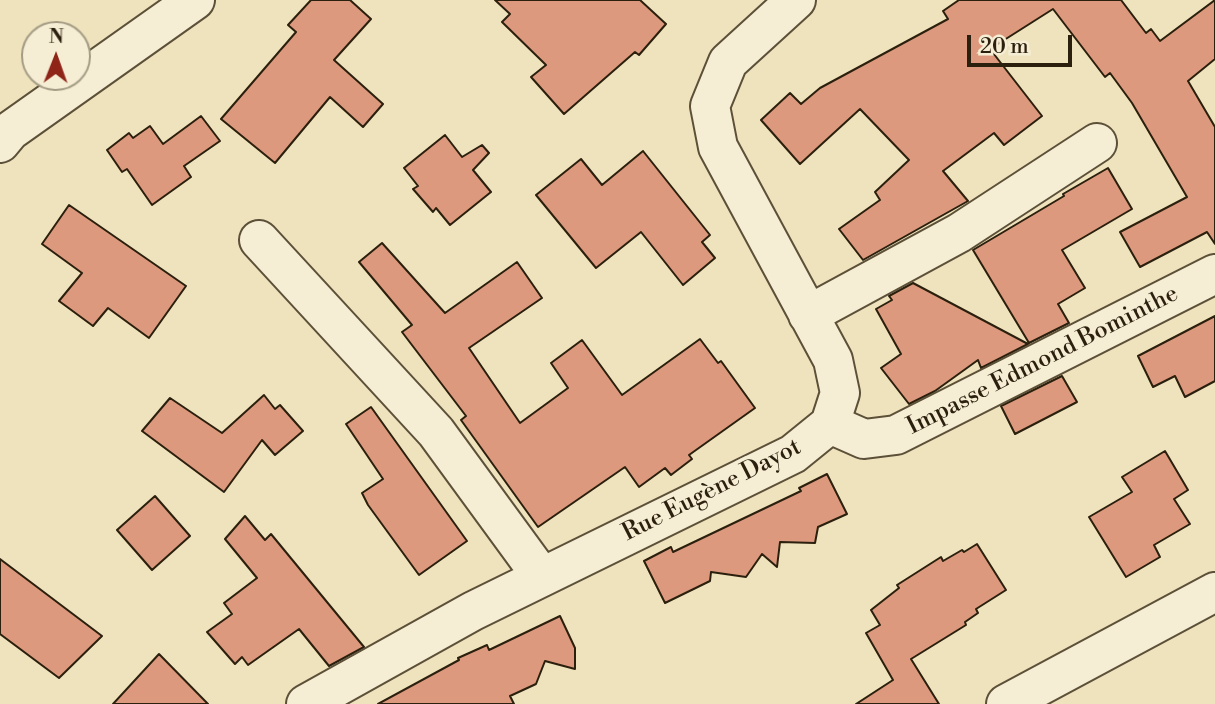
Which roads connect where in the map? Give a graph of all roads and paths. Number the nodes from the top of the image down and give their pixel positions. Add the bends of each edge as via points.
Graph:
1 (195, 0) edge
2 (796, 0) edge
3 (0, 143) edge
4 (1097, 143) dead end
5 (259, 240) dead end
6 (1215, 274) edge
7 (808, 315) junction
8 (830, 424) junction
9 (542, 577) junction
10 (1215, 592) edge
11 (306, 704) edge
12 (1006, 704) edge

1 - 3 street via 10,131
2 - 7 street via 727,62 710,106 718,147
4 - 7 street via 960,233
5 - 9 street via 436,432
6 - 8 street, Impasse Edmond Bominthe via 896,435 864,439
7 - 8 street via 833,360 840,393
8 - 9 street, Rue Eugène Dayot via 793,454
9 - 11 street, Rue Eugène Dayot
10 - 12 street

